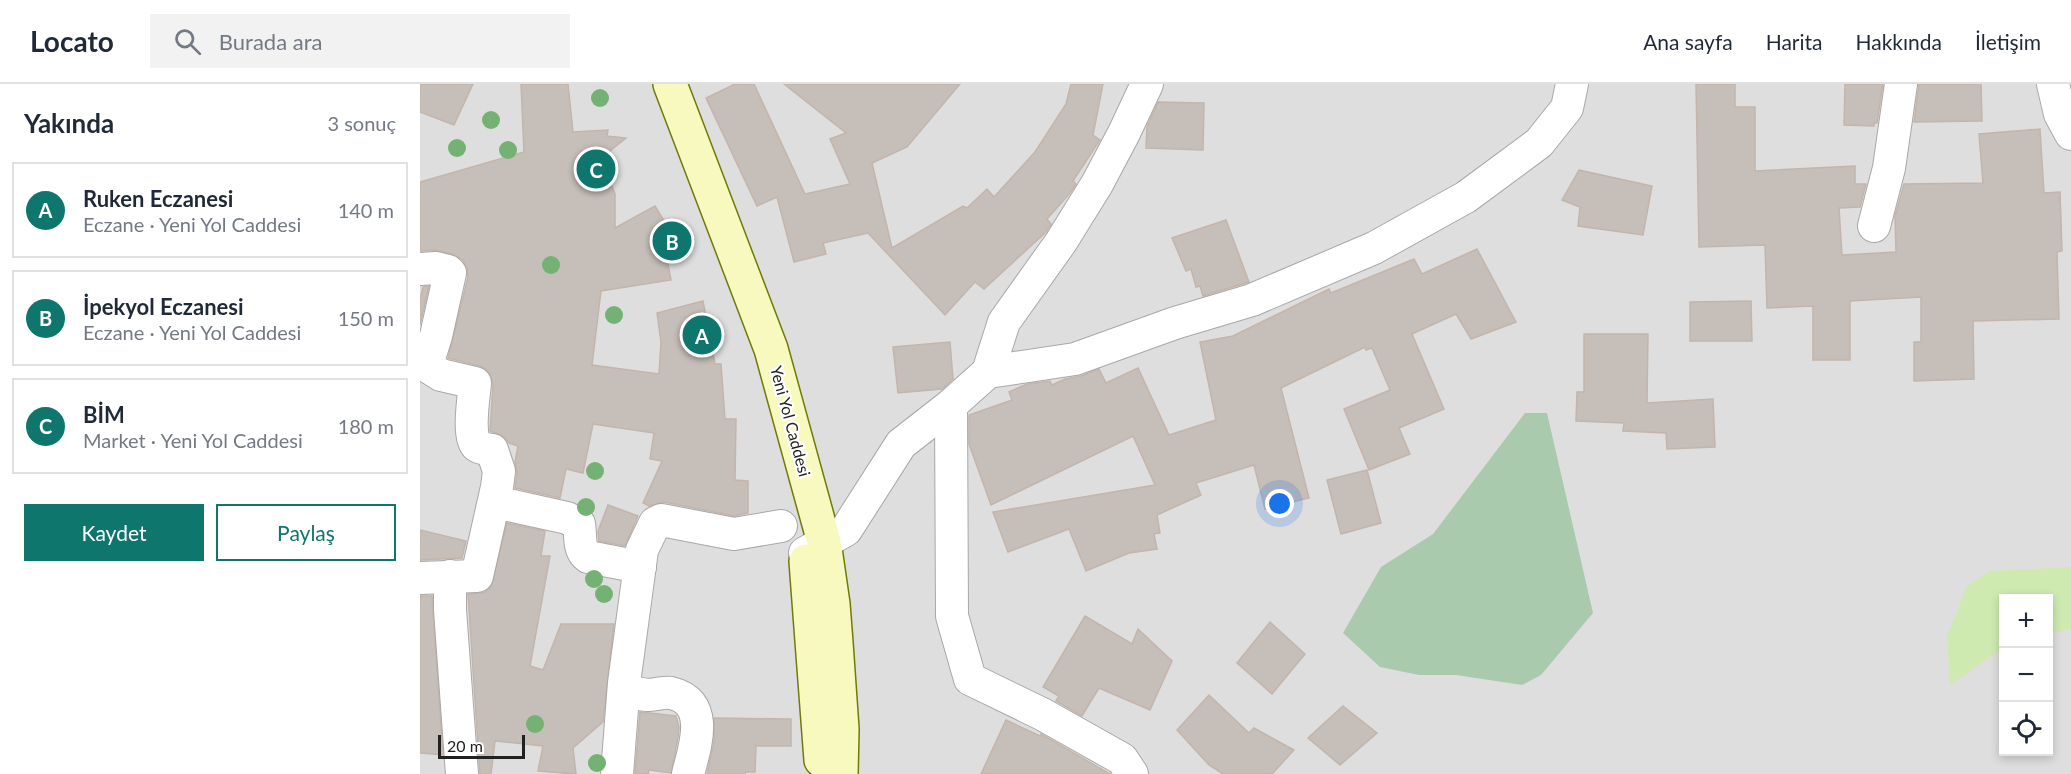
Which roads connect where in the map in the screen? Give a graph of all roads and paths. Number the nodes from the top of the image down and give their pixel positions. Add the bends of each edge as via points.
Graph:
1 (651, 84) edge
2 (670, 84) edge
3 (1147, 84) edge
4 (1572, 84) edge
5 (1900, 84) edge
6 (2053, 84) edge
7 (2071, 134) edge
8 (1875, 226) dead end
9 (420, 269) edge
10 (987, 372) junction
11 (951, 405) junction
12 (495, 502) junction
13 (781, 526) dead end
14 (814, 548) junction
15 (640, 567) junction
16 (435, 577) edge
17 (624, 690) junction
18 (462, 774) edge
19 (617, 774) edge
20 (688, 774) edge
21 (822, 774) edge
22 (841, 774) edge
23 (1132, 774) edge

1 - 14 main road, Yeni Yol Caddesi via 770,390 798,511
2 - 14 main road, Yeni Yol Caddesi via 771,349
3 - 10 street via 1097,184 1004,322
4 - 10 street via 1567,108 1539,143 1466,197 1374,248 1252,300 1075,359
5 - 8 street via 1889,168
6 - 7 street via 2060,114
9 - 12 street via 436,268 450,273 428,368 475,383 473,437 478,447 492,450 499,471
10 - 11 street
11 - 14 street via 901,444 846,530
11 - 23 street via 952,616 970,679 1122,759
12 - 15 street via 567,518 579,524 581,549 588,557
12 - 16 street via 477,576
13 - 15 street via 734,534 661,520 648,535
14 - 21 main road, Yeni Yol Caddesi
14 - 22 main road, Yeni Yol Caddesi via 833,604 842,729
15 - 17 street
16 - 18 street via 450,610
17 - 19 street
17 - 20 street via 646,695 668,693 684,698 692,706 698,734

